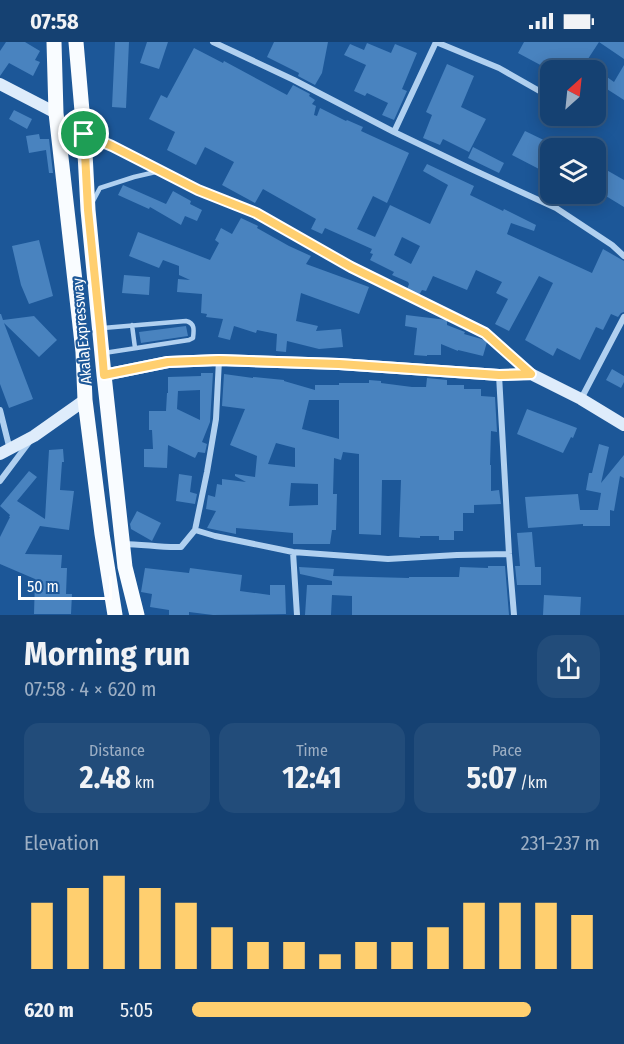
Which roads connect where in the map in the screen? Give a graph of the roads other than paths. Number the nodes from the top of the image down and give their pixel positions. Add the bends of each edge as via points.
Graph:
1 (54, 42) edge
2 (76, 42) edge
3 (213, 42) edge
4 (436, 42) edge
5 (2, 88) edge
6 (540, 91) edge
7 (56, 113) junction
8 (394, 132) junction
9 (84, 134) junction
10 (160, 171) junction
11 (88, 210) junction
12 (624, 256) edge
13 (624, 317) edge
14 (132, 325) junction
15 (100, 328) junction
16 (135, 348) junction
17 (102, 353) junction
18 (219, 360) junction
19 (531, 374) junction
20 (104, 375) junction
21 (499, 375) junction
22 (581, 399) junction
23 (86, 400) junction
24 (0, 410) edge
25 (624, 425) edge
26 (34, 436) junction
27 (5, 452) edge
28 (0, 481) edge
29 (195, 530) junction
30 (122, 544) junction
31 (293, 552) junction
32 (509, 554) junction
33 (115, 615) edge
34 (137, 615) edge
35 (297, 615) edge
36 (514, 615) edge

1 - 7 main road, Akala Expressway
2 - 9 main road, Akala Expressway
3 - 8 street
4 - 6 street via 499,68
4 - 8 street
5 - 7 street
7 - 23 main road, Akala Expressway
8 - 12 street via 556,208
9 - 10 street
9 - 11 main road, Akala Expressway
10 - 11 lane via 100,188
10 - 19 street via 256,213 351,267 485,333
11 - 15 main road, Akala Expressway
13 - 22 street
14 - 15 lane
14 - 16 lane
14 - 16 lane via 186,321 193,325 193,338 189,340
15 - 17 main road, Akala Expressway
16 - 17 lane
17 - 20 main road, Akala Expressway
18 - 20 street via 168,362
18 - 21 street
18 - 29 street via 216,419
19 - 21 street
19 - 22 street
20 - 30 main road, Akala Expressway
21 - 32 street
22 - 25 street
23 - 26 street
23 - 33 main road, Akala Expressway
24 - 27 street
26 - 27 street
26 - 28 street
29 - 30 street via 181,546
29 - 31 street
30 - 34 main road, Akala Expressway
31 - 32 street via 387,559
31 - 35 street
32 - 36 street

